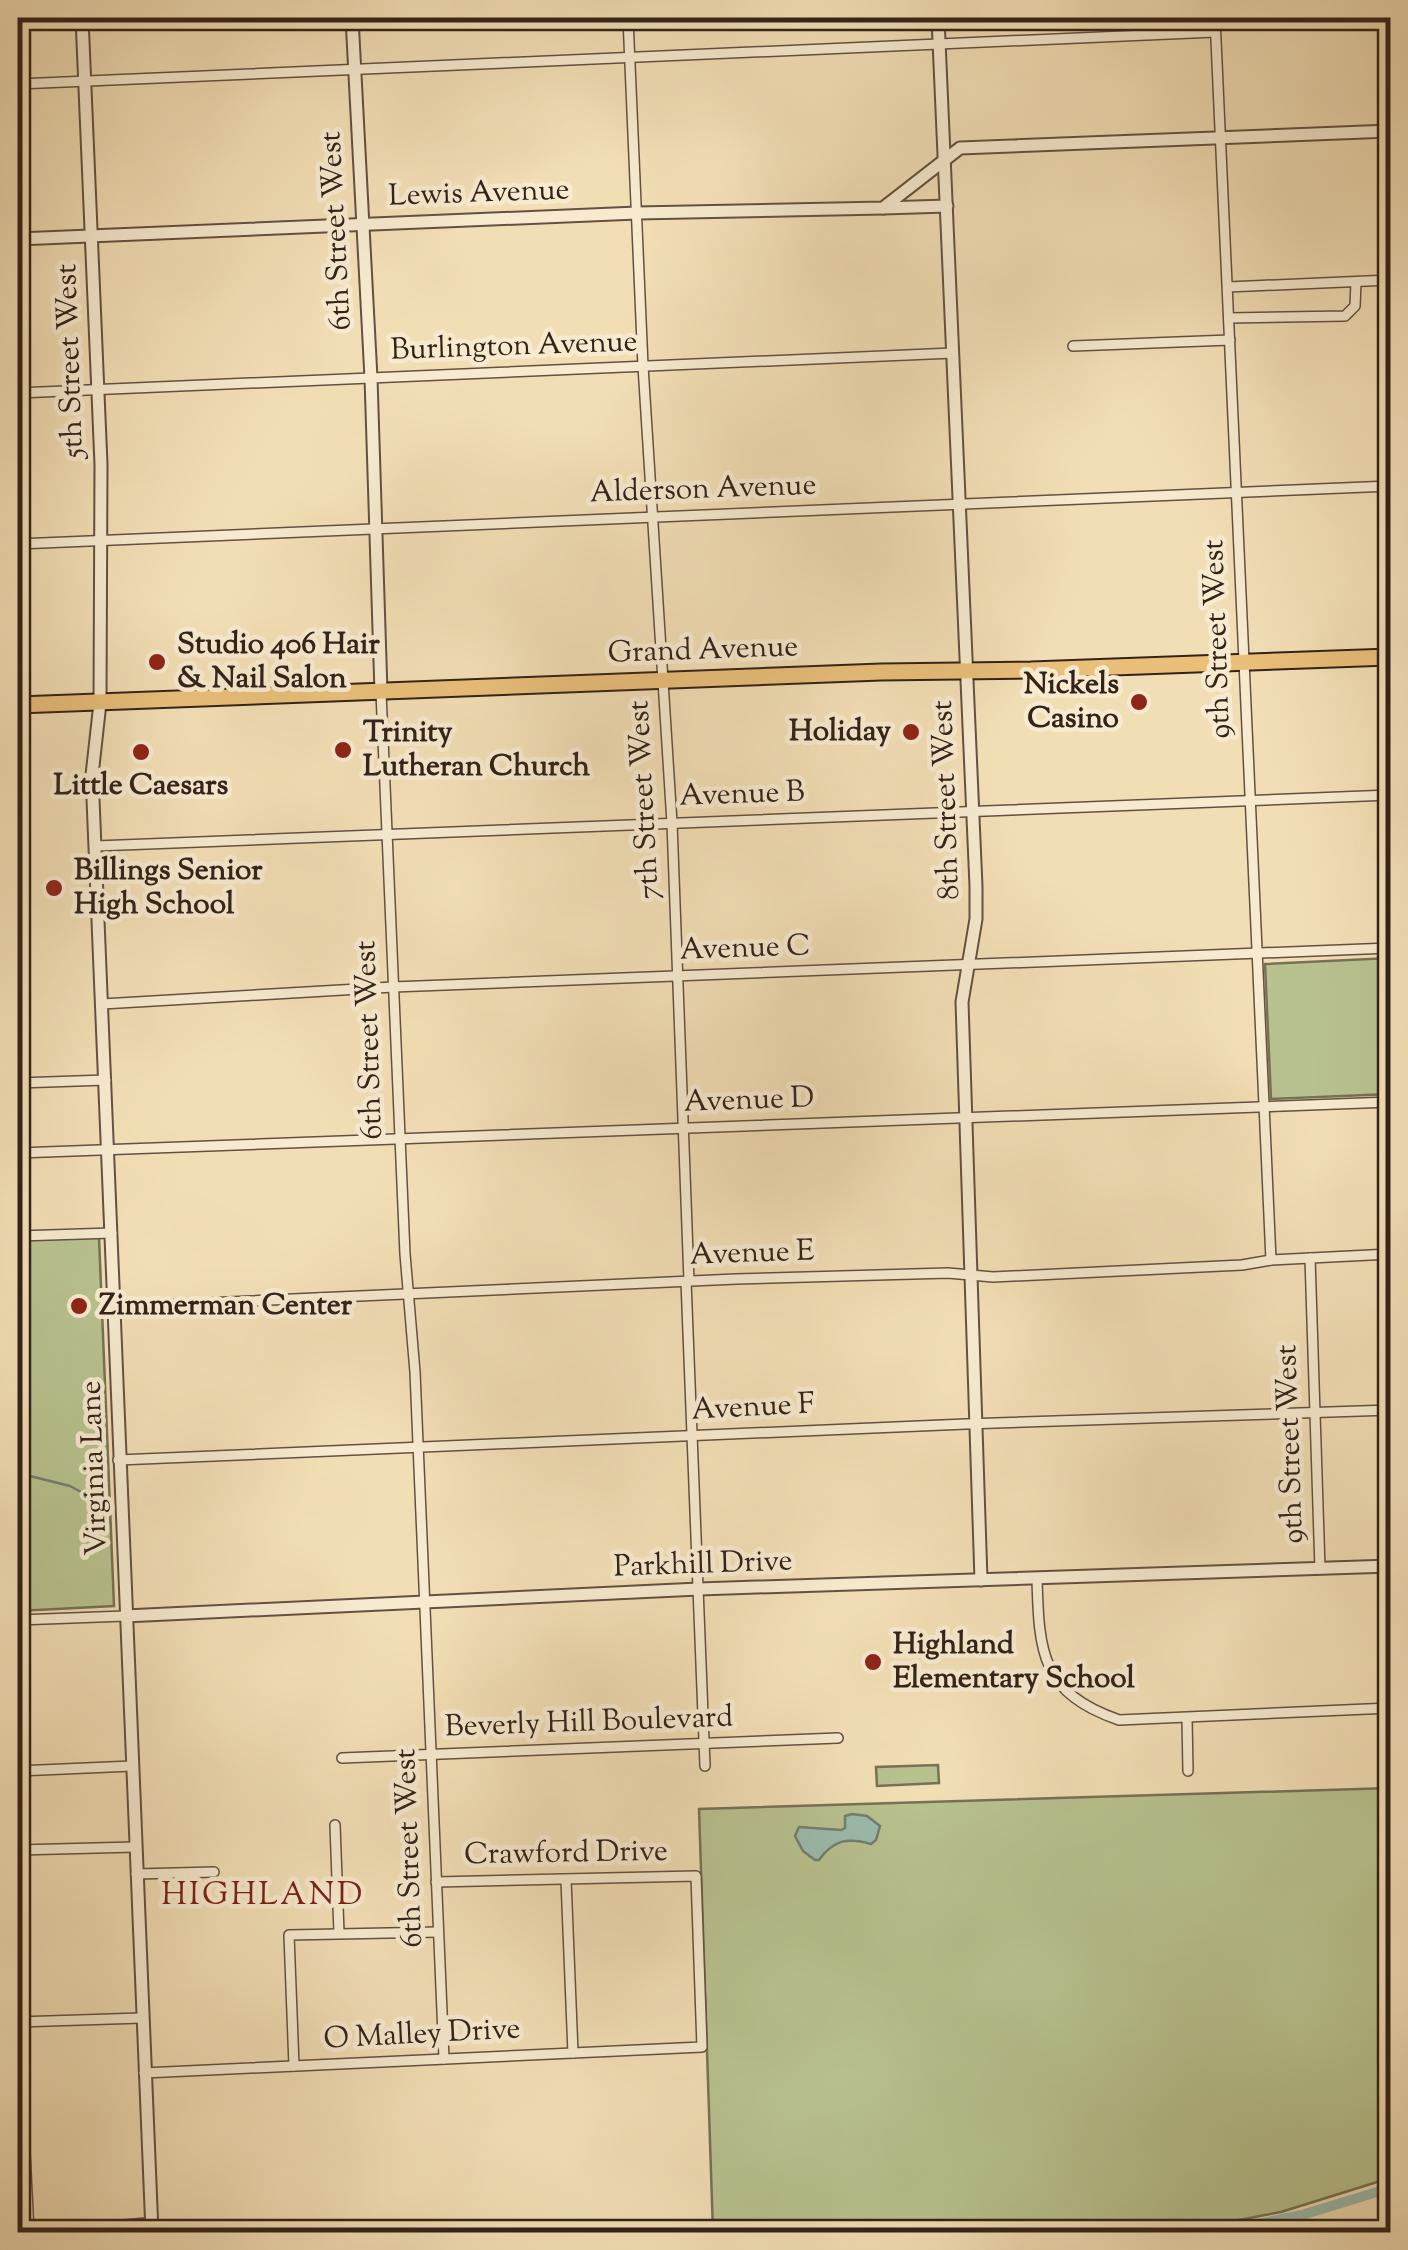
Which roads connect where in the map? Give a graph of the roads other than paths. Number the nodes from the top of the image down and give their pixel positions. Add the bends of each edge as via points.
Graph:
1 (82, 18) edge
2 (352, 18) edge
3 (628, 18) edge
4 (938, 18) edge
5 (1214, 18) edge
6 (1215, 32) junction
7 (938, 45) junction
8 (630, 58) junction
9 (353, 70) junction
10 (84, 82) junction
11 (18, 84) edge
12 (1390, 131) edge
13 (1220, 138) junction
14 (945, 160) junction
15 (947, 206) junction
16 (883, 208) junction
17 (637, 213) junction
18 (361, 224) junction
19 (91, 236) junction
20 (18, 238) edge
21 (1390, 280) edge
22 (1356, 282) junction
23 (1228, 287) junction
24 (1229, 318) junction
25 (1230, 340) junction
26 (1073, 346) dead end
27 (952, 353) junction
28 (643, 366) junction
29 (371, 378) junction
30 (98, 390) junction
31 (18, 393) edge
32 (1390, 486) edge
33 (1238, 493) junction
34 (958, 504) junction
35 (652, 518) junction
36 (374, 529) junction
37 (100, 540) junction
38 (18, 544) edge
39 (1390, 657) edge
40 (1245, 662) junction
41 (968, 671) junction
42 (663, 681) junction
43 (381, 692) junction
44 (100, 702) junction
45 (18, 705) edge
46 (1390, 795) edge
47 (1249, 801) junction
48 (973, 812) junction
49 (672, 823) junction
50 (387, 835) junction
51 (96, 846) junction
52 (1390, 948) edge
53 (1255, 954) junction
54 (967, 965) junction
55 (680, 977) junction
56 (393, 987) junction
57 (102, 1004) junction
58 (106, 1080) junction
59 (18, 1083) edge
60 (1390, 1102) edge
61 (1263, 1107) junction
62 (964, 1118) junction
63 (684, 1128) junction
64 (400, 1139) junction
65 (110, 1150) junction
66 (18, 1154) edge
67 (112, 1233) junction
68 (18, 1236) edge
69 (1390, 1254) edge
70 (1310, 1258) junction
71 (1271, 1260) junction
72 (970, 1275) junction
73 (688, 1281) junction
74 (411, 1295) junction
75 (115, 1307) junction
76 (1390, 1410) edge
77 (1316, 1412) junction
78 (976, 1423) junction
79 (691, 1436) junction
80 (419, 1448) junction
81 (118, 1460) junction
82 (1390, 1566) edge
83 (1320, 1569) junction
84 (1037, 1579) junction
85 (981, 1580) junction
86 (699, 1589) junction
87 (425, 1601) junction
88 (125, 1616) junction
89 (18, 1620) edge
90 (1390, 1708) edge
91 (1187, 1718) junction
92 (838, 1738) dead end
93 (704, 1742) junction
94 (431, 1755) junction
95 (342, 1758) dead end
96 (132, 1766) junction
97 (705, 1766) dead end
98 (18, 1771) edge
99 (1188, 1771) dead end
100 (335, 1825) dead end
101 (135, 1846) junction
102 (18, 1850) edge
103 (214, 1872) dead end
104 (136, 1874) junction
105 (566, 1880) junction
106 (436, 1882) junction
107 (438, 1932) junction
108 (339, 1933) junction
109 (18, 2012) edge
110 (142, 2018) junction
111 (18, 2022) edge
112 (702, 2047) joint
113 (573, 2053) junction
114 (444, 2059) junction
115 (294, 2066) junction
116 (144, 2072) junction
117 (152, 2228) edge
118 (25, 2230) edge
119 (61, 2232) edge

1 - 10 street, 5th Street West
2 - 9 street, 6th Street West
3 - 8 street, 7th Street West
4 - 7 street, 8th Street West
5 - 6 street, 9th Street West
6 - 7 street
6 - 13 street, 9th Street West
7 - 8 street
7 - 14 street, 8th Street West
8 - 9 street
8 - 17 street, 7th Street West
9 - 10 street
9 - 18 street, 6th Street West
10 - 11 street
10 - 19 street, 5th Street West
12 - 13 street
13 - 14 street via 960,148
13 - 23 street, 9th Street West
14 - 15 street, 8th Street West
14 - 16 street
15 - 16 street, Lewis Avenue
15 - 27 street, 8th Street West
16 - 17 street, Lewis Avenue
17 - 18 street, Lewis Avenue
17 - 28 street, 7th Street West
18 - 19 street, Lewis Avenue
18 - 29 street, 6th Street West
19 - 20 street, Lewis Avenue
19 - 30 street, 5th Street West
21 - 22 street
22 - 23 street
22 - 24 street via 1355,306 1345,316
23 - 24 street, 9th Street West
24 - 25 street, 9th Street West
25 - 26 street
25 - 33 street, 9th Street West
27 - 28 street, Burlington Avenue
27 - 34 street, 8th Street West
28 - 29 street, Burlington Avenue
28 - 35 street, 7th Street West
29 - 30 street, Burlington Avenue
29 - 36 street, 6th Street West
30 - 31 street, Burlington Avenue
30 - 37 street, 5th Street West
32 - 33 street, Alderson Avenue
33 - 34 street, Alderson Avenue
33 - 40 street, 9th Street West
34 - 35 street, Alderson Avenue
34 - 41 street, 8th Street West
35 - 36 street, Alderson Avenue
35 - 42 street, 7th Street West
36 - 37 street, Alderson Avenue
36 - 43 street, 6th Street West
37 - 38 street, Alderson Avenue
37 - 44 street, 5th Street West
39 - 40 main road, Grand Avenue
40 - 41 main road, Grand Avenue
40 - 47 street, 9th Street West
41 - 42 main road, Grand Avenue
41 - 48 street, 8th Street West
42 - 43 main road, Grand Avenue
42 - 49 street, 7th Street West
43 - 44 main road, Grand Avenue
43 - 50 street, 6th Street West
44 - 45 main road, Grand Avenue
44 - 51 street, Virginia Lane via 92,775
46 - 47 street, Avenue B
47 - 48 street, Avenue B
47 - 53 street, 9th Street West
48 - 49 street, Avenue B
48 - 54 street, 8th Street West via 976,919
49 - 50 street, Avenue B
49 - 55 street, 7th Street West
50 - 51 street, Avenue B
50 - 56 street, 6th Street West
51 - 57 street, Virginia Lane
52 - 53 street, Avenue C
53 - 54 street, Avenue C
53 - 61 street, 9th Street West
54 - 55 street, Avenue C
54 - 62 street, 8th Street West
55 - 56 street, Avenue C
55 - 63 street, 7th Street West
56 - 57 street, Avenue C
56 - 64 street, 6th Street West
57 - 58 street, Virginia Lane
58 - 59 street
58 - 65 street, Virginia Lane
60 - 61 street, Avenue D
61 - 62 street, Avenue D
61 - 71 street, 9th Street West
62 - 63 street, Avenue D
62 - 72 street, 8th Street West
63 - 64 street, Avenue D
63 - 73 street, 7th Street West
64 - 65 street, Avenue D
64 - 74 street, 6th Street West
65 - 66 street, Avenue D
65 - 67 street, Virginia Lane
67 - 68 street
67 - 75 street, Virginia Lane
69 - 70 street, Avenue E
70 - 71 street, Avenue E
70 - 77 street, 9th Street West
71 - 72 street, Avenue E
72 - 73 street, Avenue E
72 - 78 street, 8th Street West
73 - 74 street, Avenue E
73 - 79 street, 7th Street West
74 - 75 street, Avenue E
74 - 80 street, 6th Street West
75 - 81 street, Virginia Lane
76 - 77 street, Avenue F
77 - 78 street, Avenue F
77 - 83 street, 9th Street West
78 - 79 street, Avenue F
78 - 85 street, 8th Street West
79 - 80 street, Avenue F
79 - 86 street, 7th Street West
80 - 81 street, Avenue F
80 - 87 street, 6th Street West
81 - 88 street, Virginia Lane
82 - 83 street, Parkhill Drive
83 - 84 street, Parkhill Drive
84 - 85 street, Parkhill Drive
84 - 91 street via 1042,1650 1056,1679 1084,1708 1119,1720
85 - 86 street, Parkhill Drive
86 - 87 street, Parkhill Drive
86 - 93 street, 7th Street West
87 - 88 street, Parkhill Drive
87 - 94 street, 6th Street West
88 - 89 street, Parkhill Drive
88 - 96 street, Virginia Lane
90 - 91 street
91 - 99 street
92 - 93 street, Beverly Hill Boulevard
93 - 94 street, Beverly Hill Boulevard
93 - 97 street, 7th Street West
94 - 95 street, Beverly Hill Boulevard
94 - 106 street, 6th Street West
96 - 98 street
96 - 101 street, Virginia Lane
100 - 108 street
101 - 102 street
101 - 104 street, Virginia Lane
103 - 104 street
104 - 110 street, Virginia Lane
105 - 106 street, Crawford Drive
105 - 112 street, Crawford Drive via 696,1876
105 - 113 street
106 - 107 street, 6th Street West
107 - 108 street
107 - 114 street, 6th Street West
108 - 115 street via 289,1935
109 - 111 street
110 - 111 street
110 - 116 street, Virginia Lane
111 - 118 street
112 - 113 street, O Malley Drive
113 - 114 street, O Malley Drive
114 - 115 street, O Malley Drive
115 - 116 street, O Malley Drive
116 - 117 street, Virginia Lane
117 - 119 street
118 - 119 street

